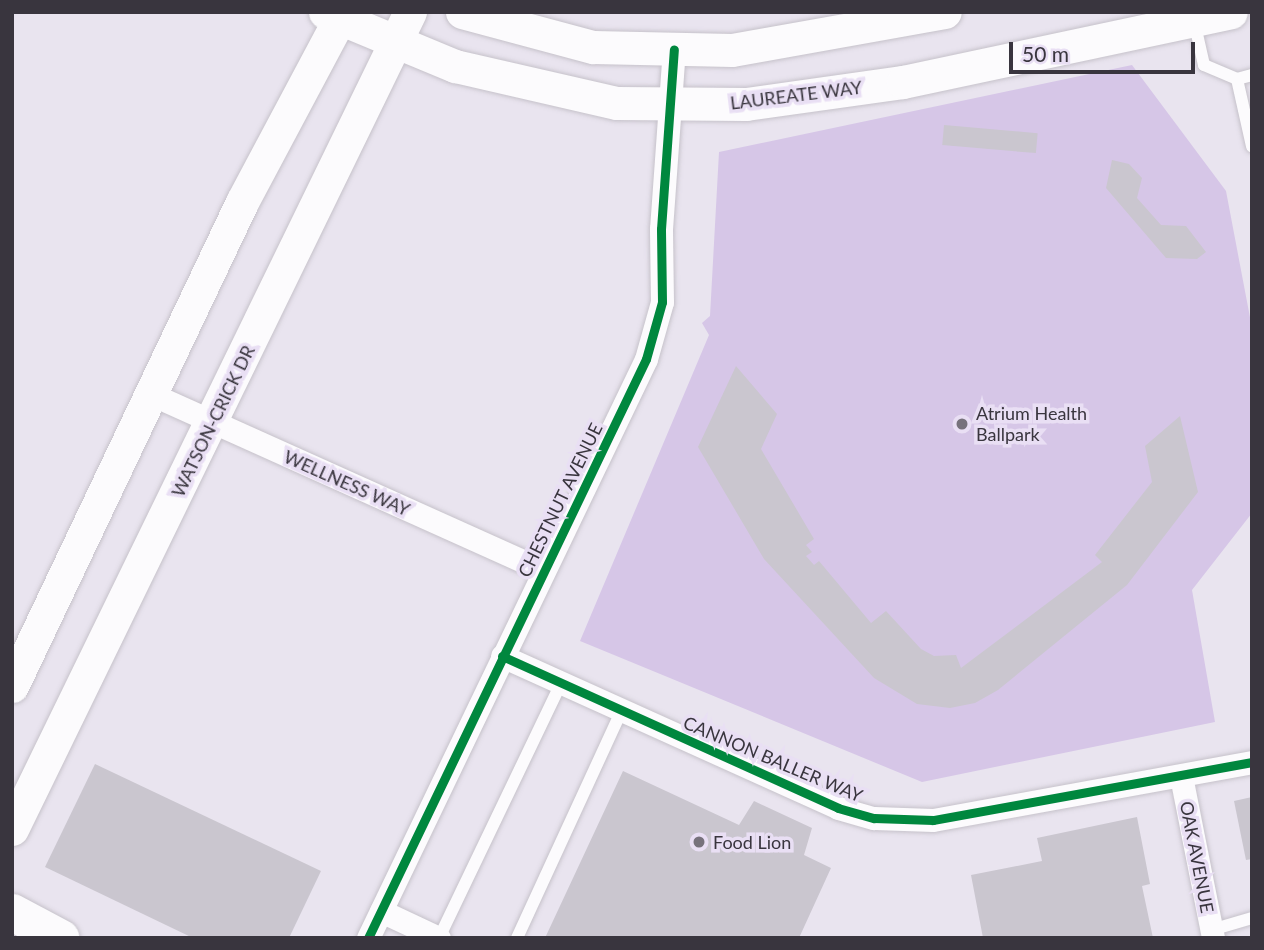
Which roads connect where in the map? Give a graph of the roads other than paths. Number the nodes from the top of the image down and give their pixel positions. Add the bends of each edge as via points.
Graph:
1 (410, 12) edge
2 (462, 12) edge
3 (945, 12) edge
4 (1231, 12) edge
5 (336, 15) edge
6 (1194, 21) junction
7 (397, 45) junction
8 (674, 49) junction
9 (1252, 75) edge
10 (1237, 79) junction
11 (668, 104) junction
12 (1252, 146) edge
13 (151, 394) junction
14 (212, 423) junction
15 (543, 570) junction
16 (502, 656) junction
17 (561, 682) junction
18 (12, 686) edge
19 (622, 710) junction
20 (1252, 762) edge
21 (1181, 776) junction
22 (12, 829) edge
23 (381, 911) junction
24 (12, 912) edge
25 (1252, 918) edge
26 (1212, 934) edge
27 (61, 938) edge
28 (368, 938) edge
29 (439, 938) edge
30 (517, 938) edge

1 - 7 main road, WATSON-CRICK DR
2 - 8 main road via 593,47
3 - 8 main road via 732,50
4 - 6 main road, LAUREATE WAY
5 - 7 main road, LAUREATE WAY
5 - 13 main road
6 - 10 lane via 1204,65
6 - 11 main road, LAUREATE WAY via 903,82 747,104
7 - 11 main road, LAUREATE WAY via 455,66 617,103
7 - 14 main road, WATSON-CRICK DR
8 - 11 street, CHESTNUT AVENUE
9 - 10 lane
10 - 12 lane
11 - 15 street, CHESTNUT AVENUE via 662,302 646,359
13 - 14 street, WELLNESS WAY
13 - 18 main road
14 - 15 street, WELLNESS WAY
14 - 22 main road, WATSON-CRICK DR
15 - 16 street, CHESTNUT AVENUE
16 - 17 street, CANNON BALLER WAY
16 - 23 street, CHESTNUT AVENUE
17 - 19 street, CANNON BALLER WAY
17 - 29 lane
19 - 21 street, CANNON BALLER WAY via 838,808 900,821 933,820
19 - 30 lane
20 - 21 street, CANNON BALLER WAY
21 - 26 street, OAK AVENUE
23 - 28 street, CHESTNUT AVENUE
23 - 29 street
24 - 27 main road
25 - 26 lane

